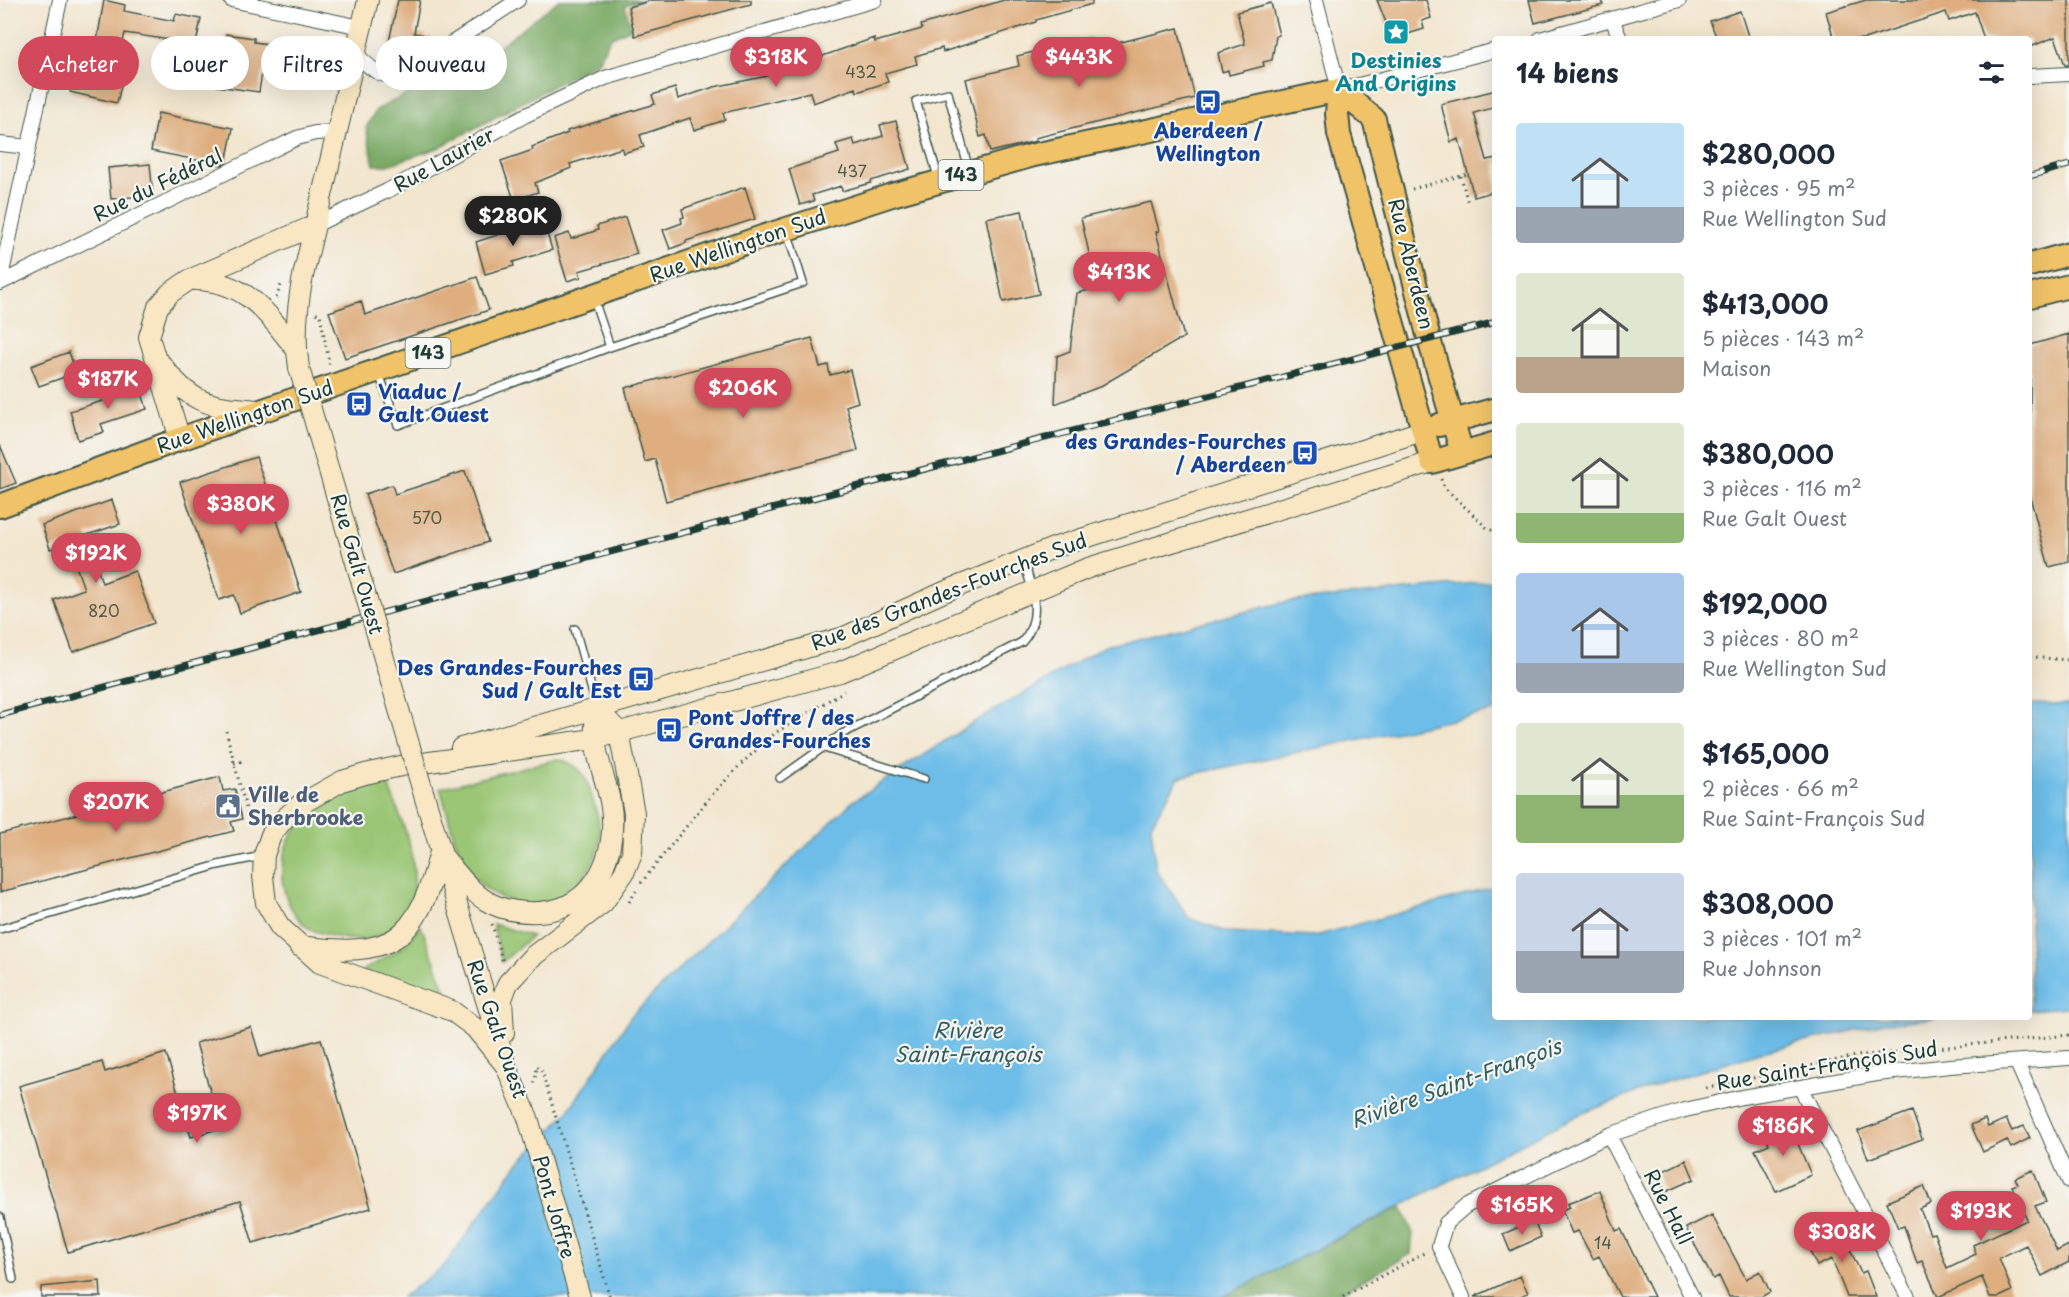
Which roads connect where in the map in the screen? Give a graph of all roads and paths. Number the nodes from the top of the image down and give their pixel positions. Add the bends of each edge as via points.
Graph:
1 (60, 0) edge
2 (231, 0) edge
3 (368, 0) edge
4 (518, 0) edge
5 (875, 0) edge
6 (1316, 0) edge
7 (1679, 0) edge
8 (1613, 21) junction
9 (362, 27) junction
10 (360, 36) edge
11 (1552, 36) edge
12 (1619, 36) edge
13 (1492, 51) edge
14 (364, 61) edge
15 (2069, 74) edge
16 (2032, 76) edge
17 (346, 90) edge
18 (1339, 90) junction
19 (335, 132) junction
20 (0, 144) edge
21 (29, 147) junction
22 (970, 173) junction
23 (1468, 174) dead end
24 (1461, 176) junction
25 (939, 182) junction
26 (1393, 195) junction
27 (1468, 204) dead end
28 (313, 226) junction
29 (787, 229) junction
30 (2069, 254) edge
31 (2032, 264) edge
32 (284, 276) dead end
33 (189, 280) junction
34 (0, 282) edge
35 (2069, 286) edge
36 (593, 295) junction
37 (2032, 295) edge
38 (269, 303) dead end
39 (316, 313) dead end
40 (610, 347) junction
41 (152, 353) junction
42 (298, 358) junction
43 (378, 370) junction
44 (330, 372) dead end
45 (1492, 410) edge
46 (262, 411) junction
47 (1452, 421) junction
48 (1422, 431) junction
49 (180, 439) junction
50 (1492, 444) edge
51 (1462, 453) junction
52 (1432, 462) junction
53 (0, 506) edge
54 (1492, 530) edge
55 (1023, 560) junction
56 (1033, 590) junction
57 (575, 629) dead end
58 (2032, 657) edge
59 (2069, 660) edge
60 (847, 689) dead end
61 (596, 708) junction
62 (226, 731) dead end
63 (619, 732) junction
64 (594, 739) junction
65 (821, 747) junction
66 (243, 762) dead end
67 (234, 763) junction
68 (401, 766) junction
69 (780, 778) dead end
70 (924, 779) dead end
71 (244, 802) junction
72 (238, 803) dead end
73 (251, 828) dead end
74 (440, 852) junction
75 (264, 855) junction
76 (629, 902) dead end
77 (490, 919) dead end
78 (0, 929) edge
79 (299, 946) junction
80 (505, 970) dead end
81 (2069, 1059) edge
82 (2017, 1063) junction
83 (506, 1065) junction
84 (537, 1067) dead end
85 (1800, 1087) junction
86 (528, 1118) joint
87 (1609, 1136) junction
88 (2069, 1181) edge
89 (0, 1217) edge
90 (1427, 1251) dead end
91 (13, 1279) dead end
92 (580, 1297) edge
93 (610, 1297) edge
94 (1343, 1297) edge
95 (1463, 1297) edge
96 (1692, 1297) edge
97 (1908, 1297) edge

1 - 21 street
2 - 9 street
3 - 9 main road, Rue Galt Ouest
4 - 14 street via 397,76 385,77
5 - 28 street, Rue Laurier via 605,78
6 - 18 street, Rue Aberdeen
7 - 8 street
8 - 11 street
8 - 12 street
9 - 10 main road, Rue Galt Ouest
13 - 18 street, Rue Wellington Sud
15 - 16 street
17 - 19 main road, Rue Galt Ouest
18 - 22 main road, Rue Wellington Sud / 143 via 1034,155
18 - 26 main road, Rue Aberdeen via 1374,119
18 - 48 main road, Rue Aberdeen via 1339,134
19 - 28 main road, Rue Galt Ouest
19 - 34 street, Rue du Fédéral via 297,138
20 - 21 street
21 - 34 street
22 - 25 main road, Rue Wellington Sud / 143
22 - 25 lane via 948,93 916,101
23 - 24 path
24 - 26 path
24 - 27 path
25 - 29 main road, Rue Wellington Sud / 143
26 - 47 main road, Rue Aberdeen
28 - 33 main road, Rue Laurier
28 - 42 main road, Rue Galt Ouest via 297,304
29 - 36 main road, Rue Wellington Sud / 143
29 - 40 lane via 802,283
30 - 31 main road
32 - 38 path via 278,296
33 - 41 main road, Rue Laurier via 158,307 149,337
33 - 42 main road via 215,281 247,296 263,308
35 - 37 main road
36 - 40 lane
36 - 43 main road, Rue Wellington Sud / 143
39 - 44 path via 321,314
40 - 43 lane via 398,425
41 - 46 main road via 188,394 213,406
41 - 49 main road, Rue Laurier
42 - 74 main road, Rue Galt Ouest, bridge
43 - 46 main road, Rue Wellington Sud / 143
45 - 47 main road, Rue des Grandes-Fourches Sud
46 - 49 main road, Rue Wellington Sud / 143
47 - 48 main road, Rue des Grandes-Fourches Sud
47 - 51 main road, Rue Aberdeen
48 - 52 main road, Rue Aberdeen
48 - 55 main road, Rue des Grandes-Fourches Sud
49 - 53 main road, Rue Wellington Sud / 143
50 - 51 main road, Rue des Grandes-Fourches Sud
51 - 52 main road, Rue des Grandes-Fourches Sud
52 - 54 path via 1445,488
52 - 56 main road, Rue des Grandes-Fourches Sud via 1088,568
55 - 56 lane
55 - 61 main road, Rue des Grandes-Fourches Sud via 844,637
56 - 63 main road, Rue des Grandes-Fourches Sud via 840,672
56 - 65 lane via 1035,620 1022,642
57 - 61 lane
58 - 59 path
60 - 76 path via 775,733 741,764
61 - 63 main road
61 - 64 main road
61 - 68 main road, Rue des Grandes-Fourches Sud
62 - 67 path
63 - 64 main road, Rue des Grandes-Fourches Sud
63 - 83 main road via 634,813 632,853 624,873 603,903 532,957 508,983 502,999
64 - 68 main road, Rue des Grandes-Fourches Sud
64 - 74 main road via 610,802 611,843 600,875 578,900 543,912 497,906 475,894
65 - 69 lane
65 - 70 lane
66 - 67 path
67 - 71 path
68 - 75 main road, Rue des Grandes-Fourches Sud via 342,781 301,804 271,835
71 - 72 path
71 - 73 path
74 - 79 main road via 429,896 414,921 394,939 358,951
74 - 83 main road, Rue Galt Ouest
75 - 78 lane
75 - 79 main road, Rue des Grandes-Fourches Sud via 266,903 280,927
77 - 80 path
79 - 83 main road, Rue des Grandes-Fourches Sud via 320,963 452,1011 475,1028
81 - 82 street, Rue Saint-François Sud
82 - 85 street, Rue Saint-François Sud via 1898,1072
82 - 88 street
83 - 86 main road, Rue Galt Ouest
84 - 93 path via 541,1068
85 - 87 street, Rue Saint-François Sud via 1681,1111
85 - 97 street
86 - 92 main road, Pont Joffre
87 - 95 street, Rue Saint-François Sud via 1466,1206 1446,1223 1439,1245
87 - 96 street, Rue Hall
89 - 91 lane
90 - 94 path

